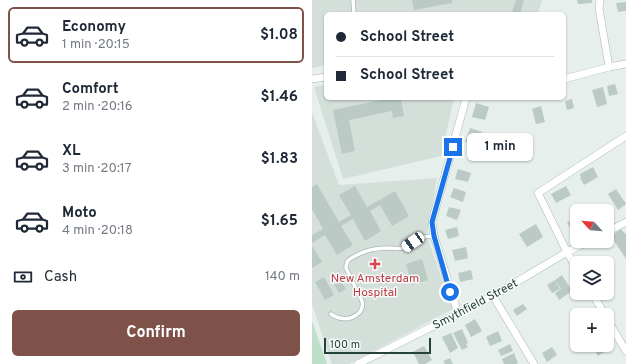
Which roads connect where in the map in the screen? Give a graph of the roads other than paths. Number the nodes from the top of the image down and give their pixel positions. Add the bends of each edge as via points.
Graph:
1 (353, 0) edge
2 (600, 0) edge
3 (354, 12) edge
4 (626, 64) edge
5 (609, 67) junction
6 (324, 77) edge
7 (566, 78) edge
8 (312, 79) edge
9 (465, 100) edge
10 (626, 136) edge
11 (626, 222) edge
12 (614, 228) edge
13 (434, 236) junction
14 (575, 248) edge
15 (567, 252) junction
16 (570, 257) edge
17 (493, 296) junction
18 (331, 314) dead end
19 (458, 314) junction
20 (614, 331) edge
21 (626, 351) edge
22 (358, 364) edge
23 (534, 364) edge

1 - 3 lane
2 - 5 street via 599,8
4 - 5 street
5 - 7 street
6 - 8 street
9 - 13 street via 432,222
10 - 15 street via 538,193
11 - 12 street
13 - 18 lane via 421,237 400,249 365,250 350,259 346,268 362,301 362,309 359,314 346,319
13 - 19 street
14 - 15 street, Smythfield Street
15 - 16 street
15 - 17 street, Smythfield Street
17 - 19 street, Smythfield Street
17 - 23 street
19 - 22 street, Smythfield Street
20 - 21 street

